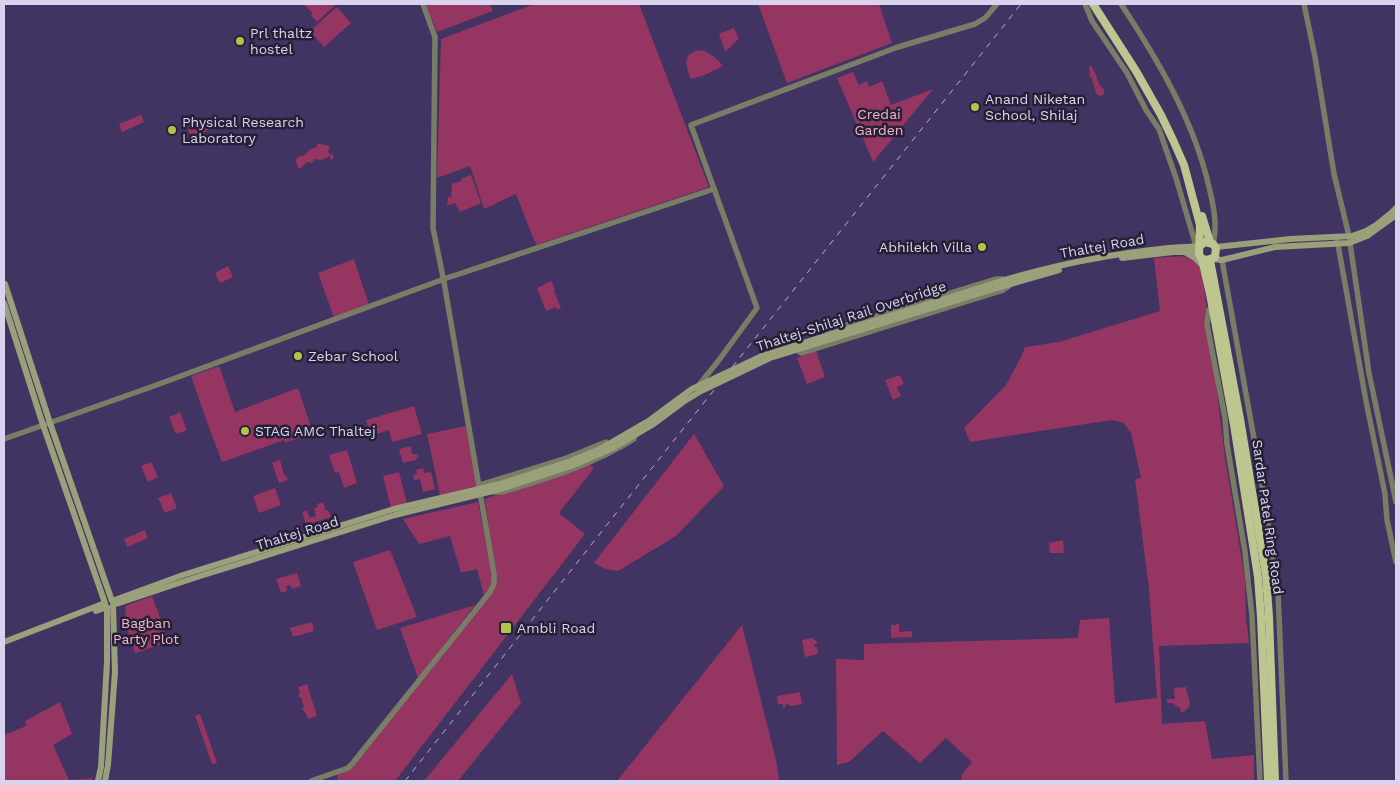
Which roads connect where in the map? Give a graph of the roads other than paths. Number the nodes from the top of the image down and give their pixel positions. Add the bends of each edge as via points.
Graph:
1 (423, 4) edge
2 (997, 4) edge
3 (1085, 4) edge
4 (1094, 4) edge
5 (1100, 4) edge
6 (1121, 4) edge
7 (1304, 4) edge
8 (714, 189) junction
9 (1197, 206) junction
10 (1396, 208) edge
11 (1396, 215) edge
12 (1337, 240) junction
13 (1349, 240) junction
14 (1213, 244) junction
15 (1184, 252) junction
16 (1203, 254) junction
17 (1222, 260) junction
18 (1204, 268) junction
19 (444, 279) junction
20 (1010, 281) junction
21 (4, 283) edge
22 (4, 303) edge
23 (1212, 305) junction
24 (827, 333) junction
25 (832, 343) junction
26 (692, 390) junction
27 (47, 424) junction
28 (4, 439) edge
29 (480, 489) junction
30 (490, 489) junction
31 (1396, 502) edge
32 (1396, 562) edge
33 (109, 604) junction
34 (34, 633) junction
35 (4, 642) edge
36 (4, 647) edge
37 (98, 781) edge
38 (105, 781) edge
39 (311, 781) edge
40 (1260, 781) edge
41 (1268, 781) edge
42 (1275, 781) edge
43 (1286, 781) edge

1 - 19 street via 435,37 433,228
2 - 8 street via 985,18 974,24 898,47 691,124
3 - 16 street, Sardar Patel Ring Road via 1092,21 1159,129
4 - 9 highway via 1161,115 1184,165
5 - 9 highway via 1166,113 1188,163
6 - 14 street via 1166,78 1197,146 1213,203 1216,227
7 - 13 street
8 - 19 street
8 - 26 street via 757,308 720,360
9 - 14 highway
9 - 16 highway
10 - 13 main road via 1376,225
11 - 13 main road via 1367,236
12 - 13 main road
12 - 14 main road via 1290,239
12 - 17 main road via 1275,247
12 - 32 street
13 - 31 street via 1370,373
14 - 16 highway via 1205,242
14 - 16 highway via 1216,254
15 - 16 main road
15 - 18 main road
15 - 20 main road via 1090,263
16 - 17 main road
16 - 18 highway, Sardar Patel Ring Road
16 - 20 main road, Thaltej Road via 1170,248 1090,259
16 - 42 highway, Sardar Patel Ring Road via 1240,419 1266,576
17 - 43 street, Sardar Patel Ring Road via 1264,489 1278,592
18 - 23 highway, Sardar Patel Ring Road
19 - 27 street
19 - 29 street
20 - 24 street via 996,279
20 - 25 street via 1003,290
20 - 30 main road, Thaltej-Shilaj Rail Overbridge, bridge via 762,356 692,390 650,420 600,449
21 - 27 main road
22 - 27 main road
23 - 40 street, Sardar Patel Ring Road via 1206,324 1246,552
23 - 41 highway, Sardar Patel Ring Road via 1258,577
24 - 25 street
24 - 25 street via 797,342 798,351 801,353
26 - 29 street via 633,429 602,444
26 - 30 street via 688,400 653,427 594,461 510,490
27 - 28 street
27 - 33 main road
29 - 30 main road, Thaltej Road
29 - 33 main road, Thaltej Road
29 - 39 street via 494,574 490,592 352,764
33 - 34 main road, Thaltej Road
33 - 37 main road via 108,662
33 - 38 main road via 115,672
34 - 35 main road, Thaltej Road
34 - 36 main road, Thaltej Road

